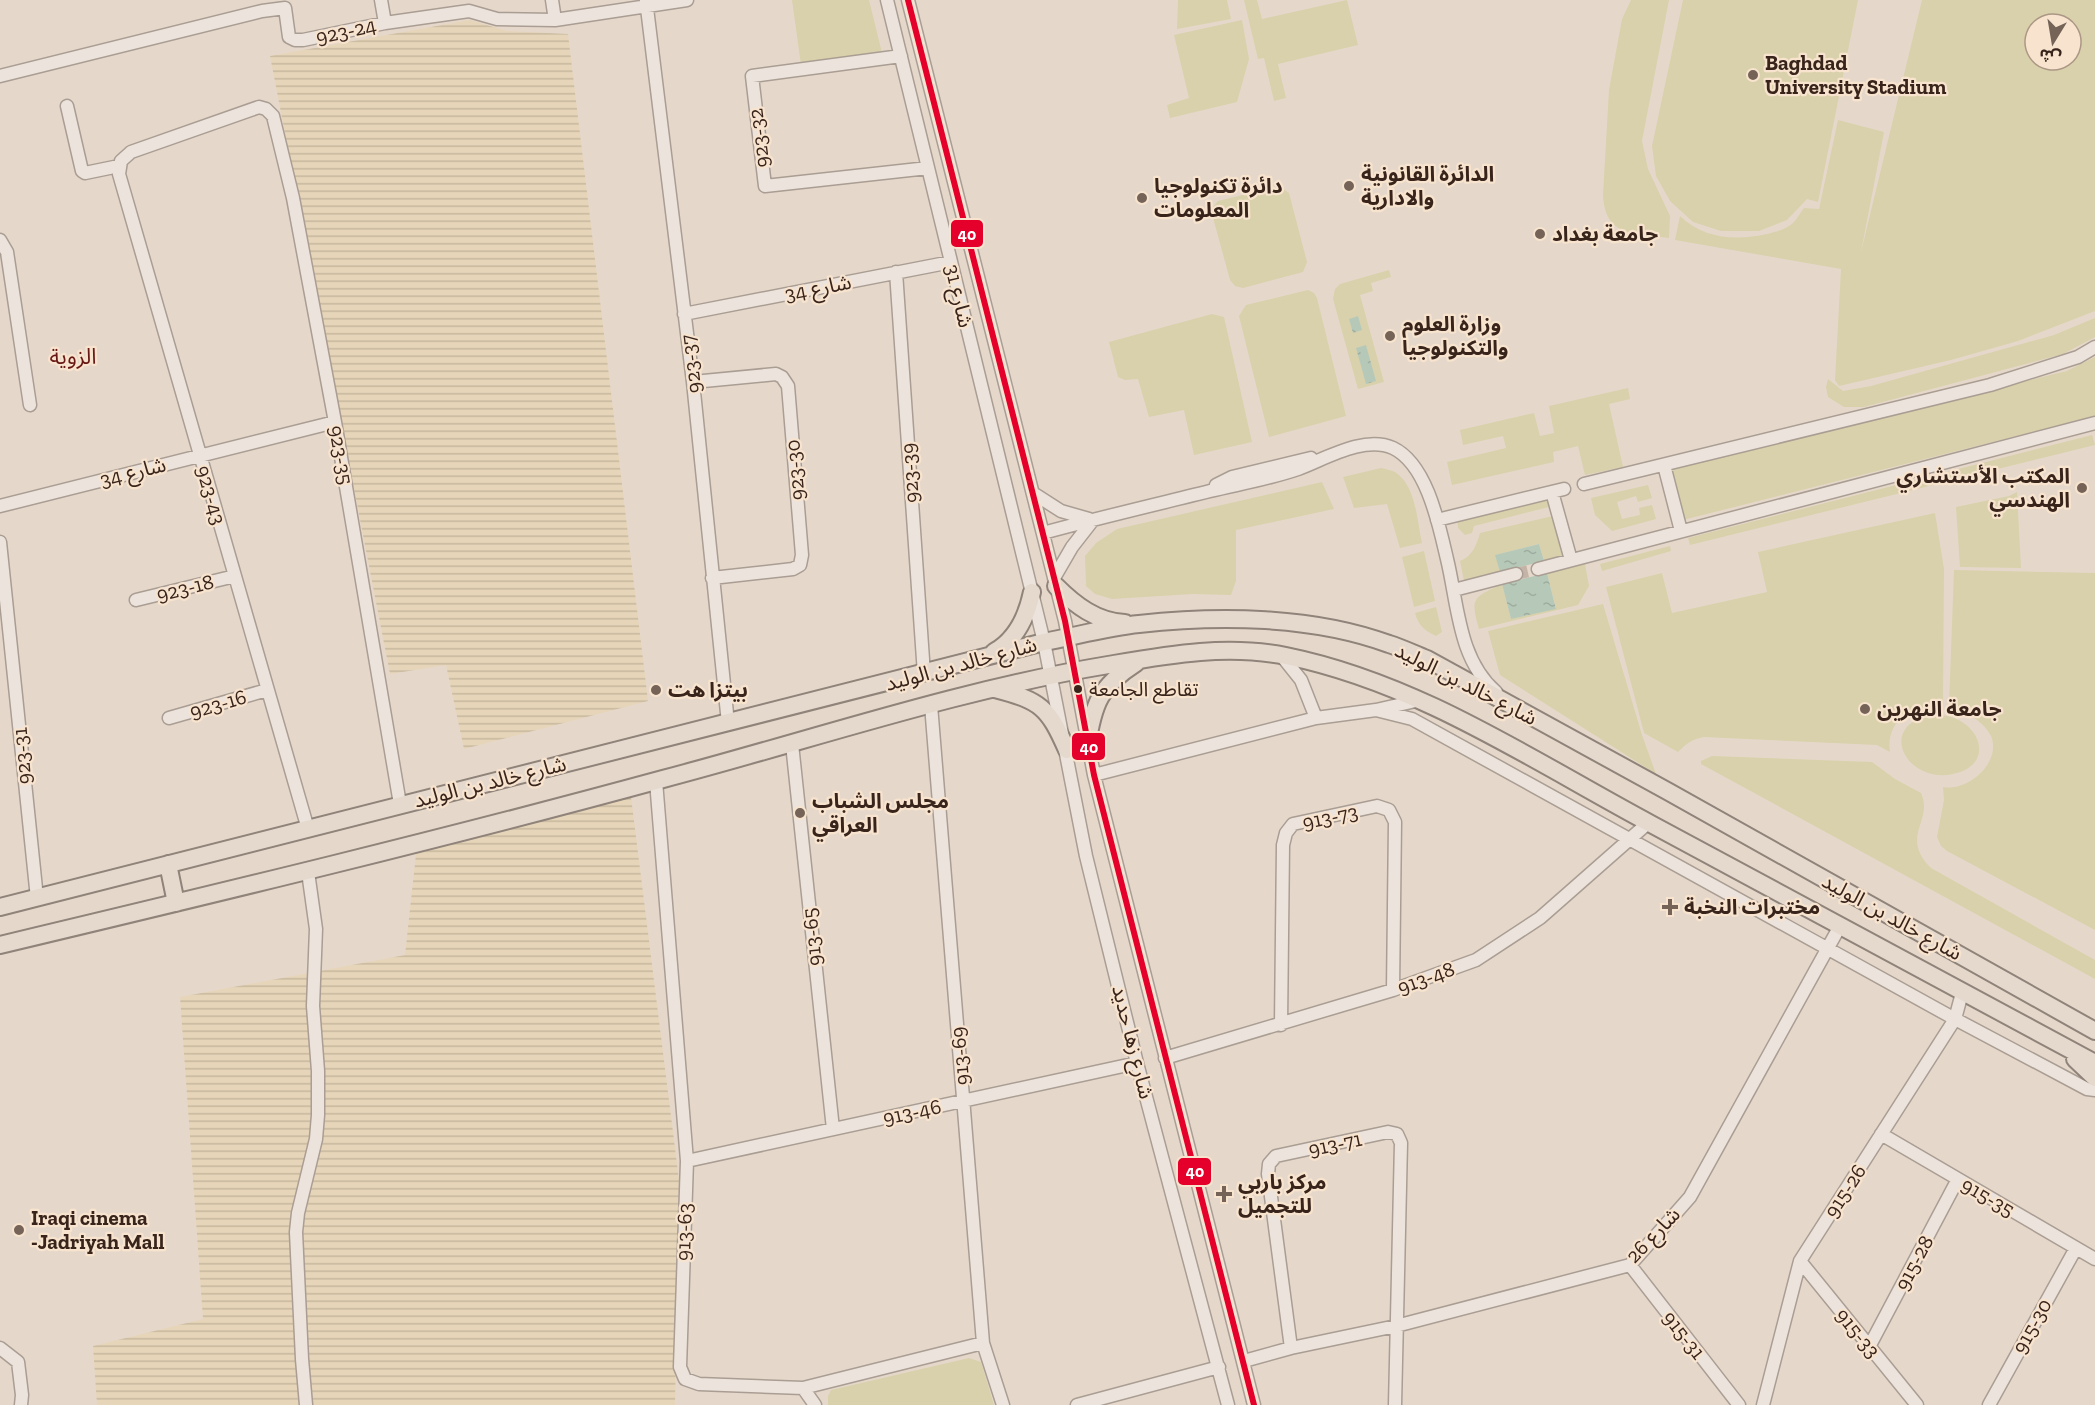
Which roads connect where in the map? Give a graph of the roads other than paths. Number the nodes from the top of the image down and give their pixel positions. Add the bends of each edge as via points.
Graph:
1 (381, 0) edge
2 (552, 0) edge
3 (687, 0) edge
4 (887, 0) edge
5 (908, 0) edge
6 (646, 3) edge
7 (284, 4) edge
8 (468, 5) edge
9 (555, 20) junction
10 (385, 23) junction
11 (901, 56) junction
12 (0, 76) edge
13 (67, 106) dead end
14 (120, 163) junction
15 (928, 168) junction
16 (0, 240) edge
17 (951, 262) junction
18 (897, 272) junction
19 (684, 314) junction
20 (2095, 347) edge
21 (693, 382) junction
22 (30, 405) dead end
23 (335, 422) junction
24 (2095, 423) edge
25 (200, 455) junction
26 (1664, 465) junction
27 (1584, 484) dead end
28 (1033, 493) junction
29 (0, 506) edge
30 (1093, 520) junction
31 (1437, 520) junction
32 (1681, 531) junction
33 (1043, 533) junction
34 (0, 542) edge
35 (1571, 560) junction
36 (1538, 568) tunnel mouth
37 (1516, 574) tunnel mouth
38 (235, 576) junction
39 (712, 578) junction
40 (1055, 582) junction
41 (1454, 590) junction
42 (1032, 592) junction
43 (136, 600) dead end
44 (1137, 624) junction
45 (1069, 637) junction
46 (1044, 642) junction
47 (1281, 655) junction
48 (985, 657) junction
49 (1141, 659) junction
50 (1075, 670) junction
51 (924, 674) junction
52 (1053, 683) junction
53 (1078, 687) junction
54 (992, 688) junction
55 (267, 690) junction
56 (1420, 700) junction
57 (931, 705) junction
58 (1376, 710) junction
59 (1521, 711) junction
60 (169, 718) dead end
61 (1316, 718) junction
62 (728, 723) junction
63 (792, 744) junction
64 (1087, 746) junction
65 (1067, 750) junction
66 (1094, 775) junction
67 (656, 781) junction
68 (400, 804) junction
69 (1648, 823) junction
70 (308, 830) junction
71 (1630, 839) junction
72 (168, 864) junction
73 (308, 872) junction
74 (37, 898) junction
75 (176, 903) junction
76 (0, 907) edge
77 (1840, 926) junction
78 (0, 945) edge
79 (1829, 949) junction
80 (1393, 990) junction
81 (1962, 993) junction
82 (1955, 1018) junction
83 (1281, 1025) junction
84 (2095, 1030) edge
85 (2053, 1041) junction
86 (1165, 1058) junction
87 (1137, 1063) junction
88 (2095, 1064) edge
89 (2095, 1078) edge
90 (2095, 1090) edge
91 (963, 1101) junction
92 (832, 1129) junction
93 (1881, 1134) junction
94 (687, 1161) junction
95 (1958, 1179) junction
96 (2076, 1248) junction
97 (2095, 1259) edge
98 (1800, 1261) junction
99 (1630, 1265) junction
100 (1396, 1326) junction
101 (983, 1343) junction
102 (1869, 1347) junction
103 (0, 1348) edge
104 (1291, 1348) junction
105 (1244, 1361) junction
106 (1219, 1367) junction
107 (803, 1388) junction
108 (1111, 1400) edge
109 (21, 1405) edge
110 (306, 1405) edge
111 (815, 1405) edge
112 (1003, 1405) edge
113 (1077, 1405) edge
114 (1228, 1405) edge
115 (1254, 1405) edge
116 (1395, 1405) edge
117 (1739, 1405) edge
118 (1763, 1405) edge
119 (1917, 1405) edge
120 (1989, 1405) edge

1 - 10 street
2 - 9 street
3 - 6 street, 923-24
4 - 11 street, شارع 31
5 - 28 street, شارع 31
6 - 9 street, 923-24
6 - 19 street, 923-37
7 - 10 street, 923-24 via 289,37 295,40
7 - 12 street, 923-24
8 - 9 street, 923-24 via 497,19
8 - 10 street, 923-24
11 - 15 street, شارع 31
11 - 15 street, 923-32 via 752,76 765,186
13 - 14 street via 82,171
14 - 23 street, 923-35 via 131,152 259,107 273,116 293,198
14 - 25 street, 923-43 via 119,174
15 - 17 street, شارع 31
16 - 22 street via 7,252
17 - 18 street, شارع 34
17 - 42 street, شارع 31
18 - 19 street, شارع 34
18 - 51 street, 923-39
19 - 21 street, 923-37
20 - 26 street via 2078,357 1989,385
21 - 39 street, 923-37
21 - 39 street, 923-30 via 776,374 788,386 800,565
23 - 25 street, شارع 34
23 - 68 street, 923-35
24 - 32 street
25 - 29 street, شارع 34
25 - 38 street, 923-43
26 - 27 street
26 - 32 street
28 - 30 street via 1061,511
28 - 33 street, شارع 31
30 - 31 street via 1289,472 1346,449 1374,444 1403,454 1420,478
30 - 33 street
30 - 40 street via 1072,547
31 - 35 street via 1558,490
31 - 41 street
32 - 35 street
33 - 40 street, شارع 31
34 - 74 street, 923-31
35 - 36 street
37 - 41 street
38 - 43 street, 923-18
38 - 55 street, 923-43
39 - 62 street, 923-37
40 - 44 main road via 1084,610 1119,623
40 - 45 street, شارع 31
41 - 59 street via 1460,627 1473,661 1487,684
42 - 46 street, شارع 31
42 - 48 main road via 1029,608 1012,638
44 - 45 main road, شارع خالد بن الوليد
44 - 59 main road, شارع خالد بن الوليد via 1276,621 1352,633 1427,659
45 - 46 main road, شارع خالد بن الوليد
45 - 50 street, شارع زها حديد
46 - 48 main road, شارع خالد بن الوليد
46 - 52 street, شارع زها حديد
47 - 49 main road, شارع خالد بن الوليد via 1190,651
47 - 56 main road, شارع خالد بن الوليد via 1376,681
47 - 61 street via 1301,680
48 - 51 main road, شارع خالد بن الوليد
49 - 50 main road, شارع خالد بن الوليد
49 - 64 main road via 1106,686 1096,703
50 - 52 main road, شارع خالد بن الوليد
50 - 53 street, شارع زها حديد
51 - 62 main road, شارع خالد بن الوليد
52 - 53 street via 1062,678 1072,679
52 - 54 main road, شارع خالد بن الوليد
52 - 65 street, شارع زها حديد
53 - 64 street, شارع زها حديد
54 - 57 main road, شارع خالد بن الوليد
54 - 65 main road via 1040,706 1054,722
55 - 60 street, 923-16
55 - 70 street, 923-43
56 - 58 street
56 - 69 main road, شارع خالد بن الوليد
57 - 63 main road, شارع خالد بن الوليد
57 - 91 street, 913-69
58 - 61 street
58 - 71 street via 1413,719
59 - 84 main road, شارع خالد بن الوليد
61 - 66 street
62 - 68 main road, شارع خالد بن الوليد
63 - 67 main road, شارع خالد بن الوليد
63 - 92 street, 913-65
64 - 66 street, شارع زها حديد
65 - 87 street, شارع زها حديد via 1086,856
66 - 86 street, شارع زها حديد
67 - 73 main road, شارع خالد بن الوليد
67 - 94 street, 913-63
68 - 70 main road, شارع خالد بن الوليد
69 - 71 street, 913-48
69 - 77 main road, شارع خالد بن الوليد
70 - 72 main road, شارع خالد بن الوليد
71 - 79 street
71 - 80 street, 913-48 via 1540,918 1476,960
72 - 74 main road, شارع خالد بن الوليد
72 - 75 main road
73 - 75 main road, شارع خالد بن الوليد
73 - 110 street via 316,929 313,1006 318,1115 296,1232
74 - 76 main road, شارع خالد بن الوليد
75 - 78 main road, شارع خالد بن الوليد
77 - 79 street, شارع 26
77 - 81 main road, شارع خالد بن الوليد
79 - 82 street
79 - 99 street, شارع 26 via 1690,1197
80 - 83 street, 913-48
80 - 83 street, 913-73 via 1395,822 1389,810 1377,806 1293,824 1283,845
81 - 82 street, 915-26
81 - 85 main road, شارع خالد بن الوليد
82 - 90 street
82 - 93 street, 915-26
83 - 86 street, 913-48
85 - 88 main road
85 - 89 main road
86 - 105 street, شارع زها حديد
87 - 91 street, 913-46
87 - 106 street, شارع زها حديد
91 - 92 street, 913-46
91 - 101 street, 913-69
92 - 94 street, 913-46
93 - 95 street, 915-35
93 - 98 street, 915-26
94 - 107 street, 913-63 via 680,1368 685,1380 699,1384
95 - 96 street, 915-35
95 - 102 street, 915-28
96 - 97 street, 915-35
96 - 120 street, 915-30
98 - 102 street, 915-33
98 - 118 street, 915-26
99 - 100 street, شارع 26
99 - 117 street, 915-31
100 - 104 street, شارع 26
100 - 104 street, 913-71 via 1401,1143 1397,1134 1388,1132 1276,1156 1269,1164
100 - 116 street
101 - 107 street, 913-63
101 - 112 street, 913-69
102 - 119 street, 915-33
103 - 109 street via 18,1362
104 - 105 street, شارع 26
105 - 115 street, شارع زها حديد
106 - 108 street
106 - 114 street, شارع زها حديد
107 - 111 street
108 - 113 street

